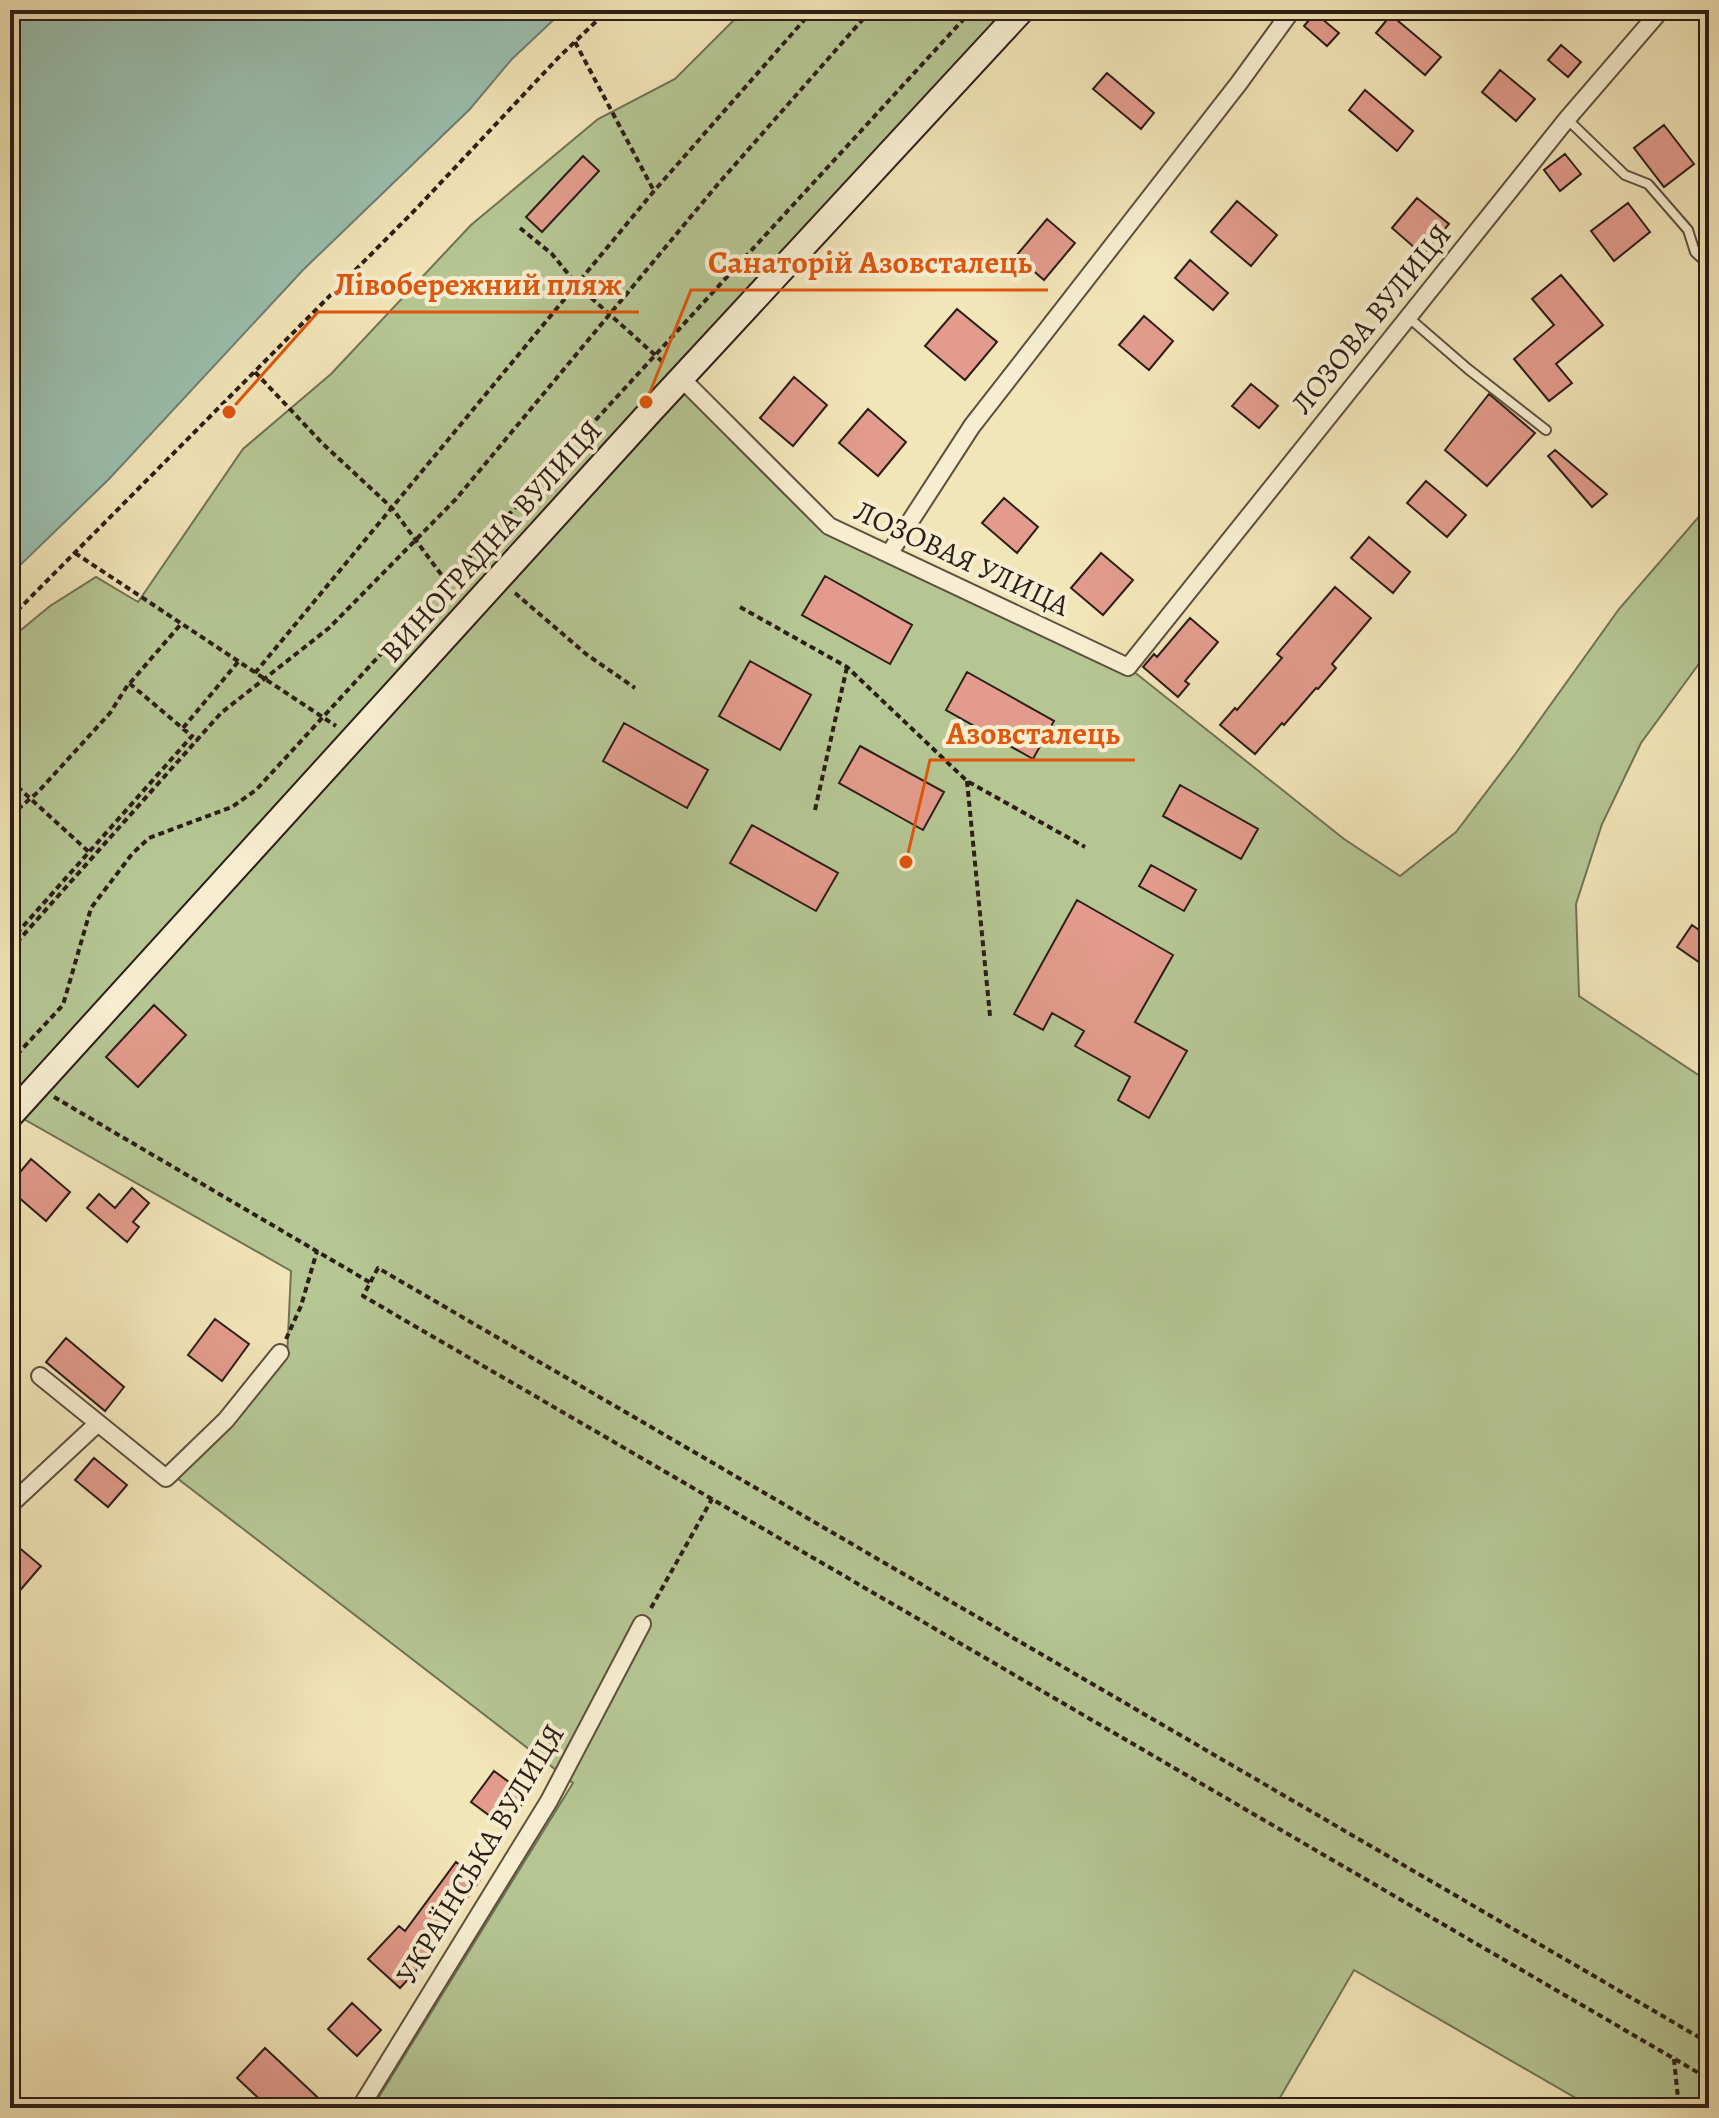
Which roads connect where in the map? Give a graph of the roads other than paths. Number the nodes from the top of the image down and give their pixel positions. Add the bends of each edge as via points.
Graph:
1 (1022, 10) edge
2 (1292, 10) edge
3 (1661, 10) edge
4 (1567, 119) junction
5 (1709, 265) edge
6 (1408, 317) junction
7 (682, 379) junction
8 (1546, 430) dead end
9 (889, 554) junction
10 (1128, 667) joint
11 (10, 1116) edge
12 (280, 1353) road end
13 (40, 1376) dead end
14 (98, 1423) junction
15 (10, 1505) edge
16 (642, 1624) road end
17 (360, 2108) edge

1 - 7 street, ВИНОГРАДНА ВУЛИЦЯ
2 - 9 street via 972,426
3 - 4 street, ЛОЗОВА ВУЛИЦЯ
4 - 5 lane via 1625,175 1648,184 1688,230 1695,252
4 - 6 street, ЛОЗОВА ВУЛИЦЯ
6 - 8 lane
6 - 10 street, ЛОЗОВА ВУЛИЦЯ
7 - 9 street, ЛОЗОВАЯ УЛИЦА via 829,526
7 - 11 street, ВИНОГРАДНА ВУЛИЦЯ
9 - 10 street, ЛОЗОВАЯ УЛИЦА
12 - 14 street via 226,1420 166,1478
13 - 14 street
14 - 15 street
16 - 17 street, УКРАЇНСЬКА ВУЛИЦЯ via 549,1801

